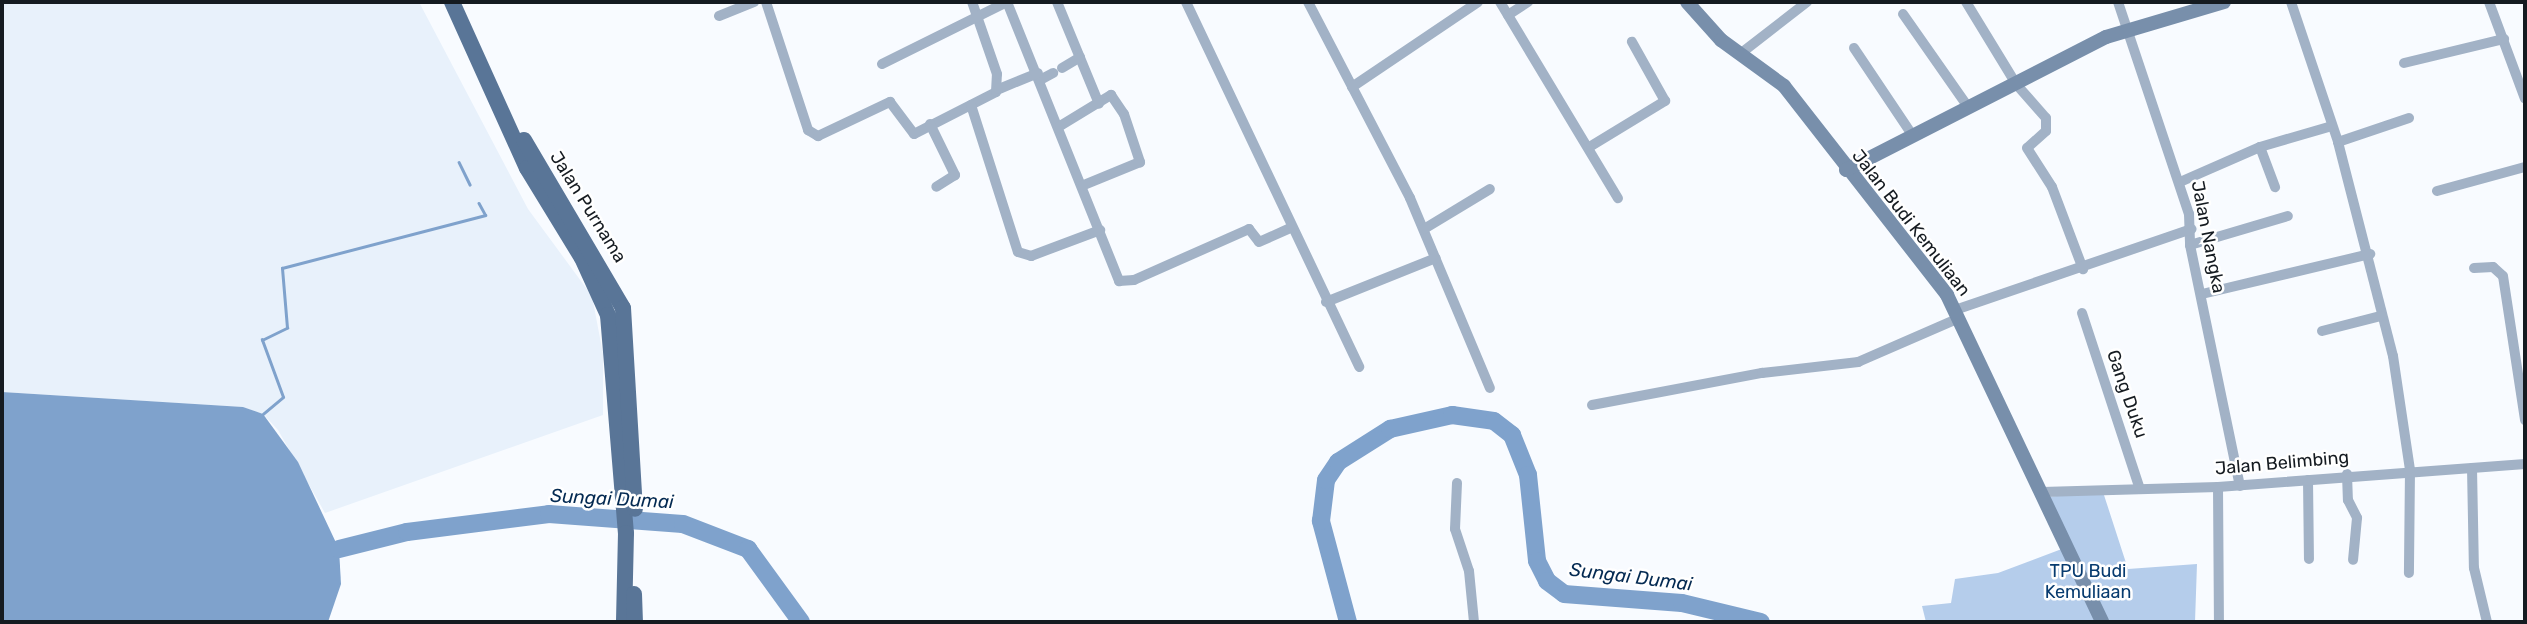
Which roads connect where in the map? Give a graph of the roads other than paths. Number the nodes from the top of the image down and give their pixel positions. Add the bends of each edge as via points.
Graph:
1 (452, 2) edge
2 (754, 2) edge
3 (766, 2) edge
4 (972, 2) edge
5 (1007, 2) edge
6 (1057, 2) edge
7 (1186, 2) edge
8 (1308, 2) edge
9 (1478, 2) edge
10 (1500, 2) edge
11 (1528, 2) edge
12 (1687, 2) edge
13 (1807, 2) edge
14 (1966, 2) edge
15 (2118, 2) edge
16 (2224, 2) edge
17 (2291, 2) edge
18 (2489, 2) edge
19 (1794, 5) edge
20 (1903, 13) dead end
21 (1508, 15) junction
22 (719, 16) dead end
23 (978, 18) junction
24 (2128, 29) junction
25 (2504, 39) junction
26 (1632, 42) dead end
27 (1854, 48) dead end
28 (1740, 54) junction
29 (1080, 57) junction
30 (2404, 63) dead end
31 (882, 64) dead end
32 (1039, 76) junction
33 (2016, 84) junction
34 (1352, 87) junction
35 (999, 89) junction
36 (2525, 99) edge
37 (1099, 104) junction
38 (971, 105) junction
39 (501, 106) junction
40 (1968, 107) junction
41 (2409, 118) dead end
42 (930, 124) junction
43 (1060, 126) junction
44 (2332, 127) junction
45 (1913, 136) junction
46 (2338, 142) junction
47 (1591, 146) junction
48 (2260, 148) junction
49 (2525, 167) edge
50 (1846, 170) junction
51 (2180, 181) junction
52 (1084, 185) junction
53 (936, 187) dead end
54 (2275, 187) dead end
55 (1490, 189) dead end
56 (2437, 191) dead end
57 (1618, 198) dead end
58 (2288, 216) dead end
59 (1290, 228) junction
60 (1424, 229) junction
61 (2191, 229) junction
62 (1100, 230) junction
63 (2190, 246) junction
64 (2370, 254) junction
65 (1436, 258) junction
66 (2474, 268) dead end
67 (2083, 269) junction
68 (2202, 294) junction
69 (1326, 302) junction
70 (2082, 313) dead end
71 (1957, 314) junction
72 (2381, 316) junction
73 (2322, 331) dead end
74 (1359, 367) dead end
75 (1490, 388) dead end
76 (1592, 405) dead end
77 (2525, 420) edge
78 (2525, 464) edge
79 (2472, 468) junction
80 (2410, 470) junction
81 (2347, 474) junction
82 (2308, 480) junction
83 (1457, 483) dead end
84 (2139, 486) junction
85 (2239, 486) junction
86 (2218, 488) junction
87 (2042, 492) junction
88 (2309, 559) dead end
89 (2353, 560) dead end
90 (2409, 573) dead end
91 (2485, 620) edge
92 (624, 622) edge
93 (635, 622) edge
94 (1474, 622) edge
95 (2102, 622) edge
96 (2219, 622) edge

1 - 39 main road, Jalan Purnama
2 - 22 street
3 - 42 street via 813,135 890,102 899,108 909,133
4 - 23 street
5 - 23 street
5 - 32 street
6 - 29 street
7 - 59 street
8 - 34 street
9 - 34 street
10 - 21 street
11 - 21 street
12 - 28 street, Jalan Budi Kemuliaan
13 - 19 street
14 - 33 street
15 - 24 street, Jalan Nangka
16 - 24 street
17 - 44 street
18 - 25 street
19 - 28 street
20 - 40 street
21 - 47 street
23 - 31 street
23 - 35 street
24 - 33 street
24 - 51 street, Jalan Nangka
25 - 30 street
25 - 36 street
26 - 47 street via 1665,101
27 - 45 street
28 - 50 street, Jalan Budi Kemuliaan via 1784,86
29 - 32 street
29 - 37 street
32 - 35 street
32 - 43 street
33 - 40 street
33 - 67 street via 2048,123 2027,148 2052,187
34 - 60 street
35 - 38 street
37 - 43 street
37 - 52 street via 1115,95 1140,159 1131,168
38 - 42 street
38 - 62 street via 1018,252 1031,256
39 - 92 main road, Jalan Purnama via 527,168 602,295 611,335 625,533
39 - 93 main road, Jalan Purnama via 616,289 629,335
40 - 45 street
41 - 46 street
42 - 53 street via 955,175
43 - 52 street
44 - 46 street
44 - 48 street
45 - 50 street
46 - 64 street
47 - 57 street
48 - 51 street
48 - 54 street
49 - 56 street
50 - 71 street, Jalan Budi Kemuliaan
51 - 61 street, Jalan Nangka
52 - 62 street
55 - 60 street
58 - 63 street
59 - 62 street via 1259,242 1249,229 1122,282 1114,275
59 - 69 street
60 - 65 street
61 - 63 street, Jalan Nangka
61 - 67 street
63 - 68 street, Jalan Nangka
64 - 68 street
64 - 72 street
65 - 69 street
65 - 75 street
66 - 77 street via 2493,267 2502,276
67 - 71 street
68 - 85 street, Jalan Nangka
69 - 74 street
70 - 84 street, Gang Duku
71 - 76 street via 1858,362 1762,373
71 - 87 street, Jalan Budi Kemuliaan
72 - 73 street
72 - 80 street
78 - 79 street, Jalan Belimbing
79 - 80 street, Jalan Belimbing
79 - 91 street via 2474,568
80 - 81 street, Jalan Belimbing
80 - 90 street
81 - 82 street, Jalan Belimbing
81 - 89 street via 2348,500 2357,518
82 - 85 street, Jalan Belimbing
82 - 88 street
83 - 94 street via 1455,529 1469,571
84 - 86 street, Jalan Belimbing
84 - 87 street, Jalan Belimbing
85 - 86 street, Jalan Belimbing
86 - 96 street
87 - 95 street, Jalan Budi Kemuliaan

